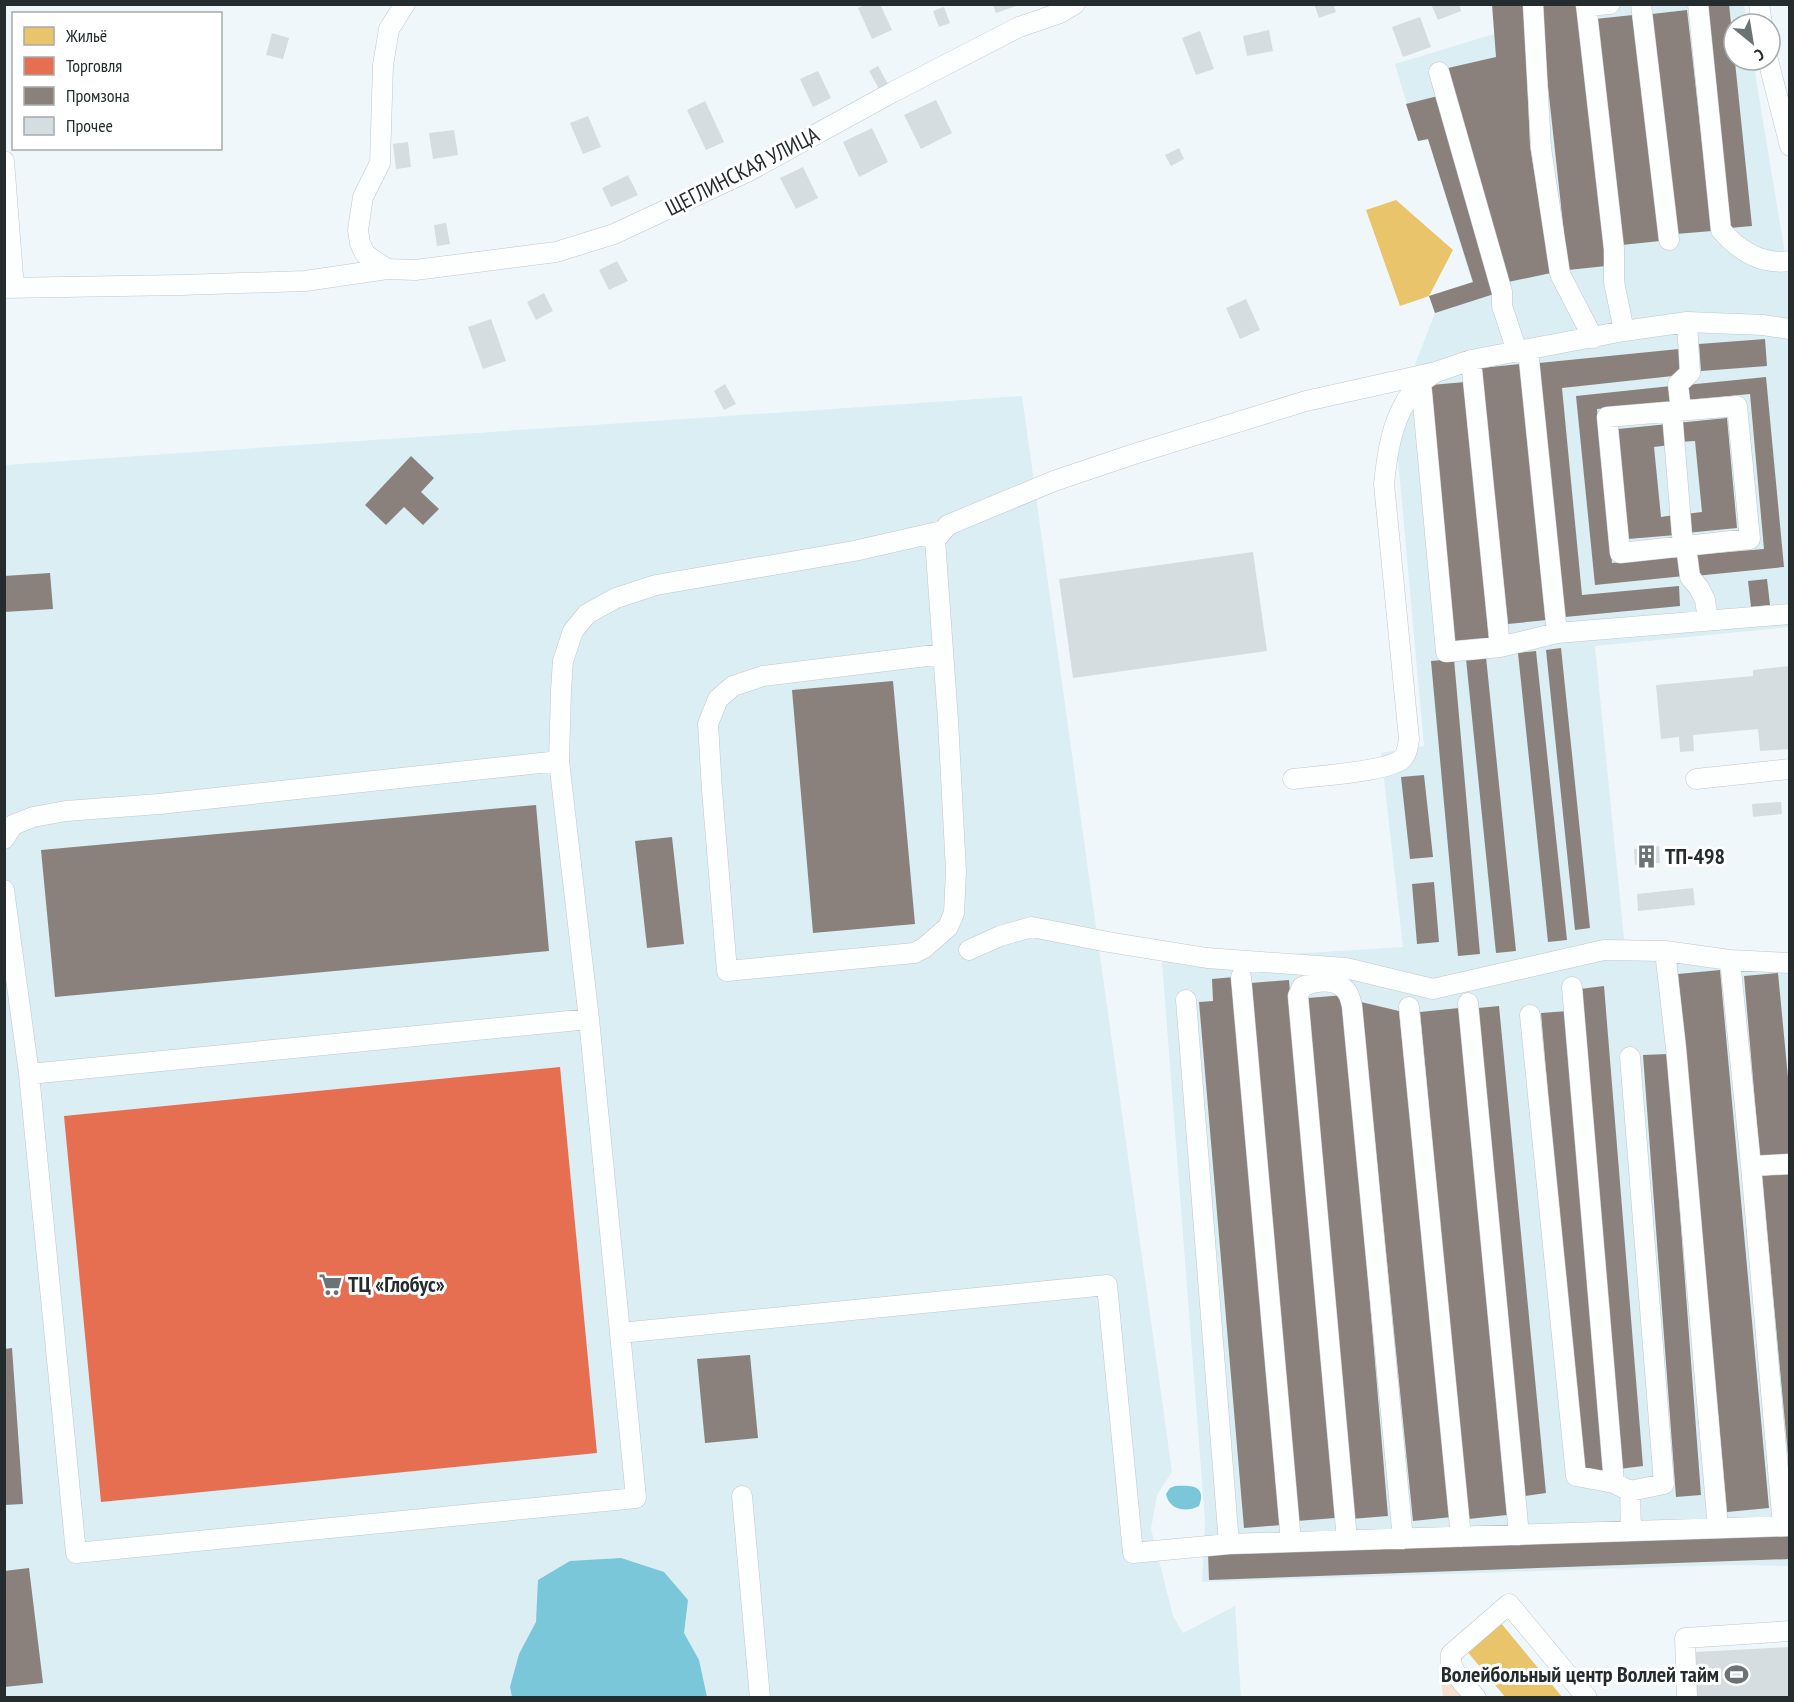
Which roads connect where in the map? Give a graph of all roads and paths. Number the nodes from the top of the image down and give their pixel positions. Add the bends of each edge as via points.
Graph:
1 (405, 4) edge
2 (1075, 4) edge
3 (1533, 4) edge
4 (1610, 4) edge
5 (1641, 4) edge
6 (1698, 4) edge
7 (1586, 5) edge
8 (1439, 72) dead end
9 (1771, 72) edge
10 (1790, 146) edge
11 (4, 161) edge
12 (1669, 240) dead end
13 (1790, 261) edge
14 (387, 269) junction
15 (9, 288) edge
16 (1687, 322) junction
17 (1790, 329) edge
18 (1624, 331) junction
19 (1593, 338) junction
20 (1523, 351) junction
21 (1471, 360) junction
22 (1429, 377) junction
23 (1676, 412) junction
24 (942, 531) junction
25 (1686, 546) junction
26 (1790, 614) edge
27 (1708, 620) junction
28 (1557, 633) junction
29 (1500, 647) junction
30 (943, 654) junction
31 (559, 761) junction
32 (1790, 769) edge
33 (1293, 778) dead end
34 (1696, 779) dead end
35 (4, 839) edge
36 (4, 890) edge
37 (969, 950) dead end
38 (1665, 951) junction
39 (1730, 960) junction
40 (1790, 963) edge
41 (1241, 977) dead end
42 (1572, 987) dead end
43 (1186, 1000) dead end
44 (1468, 1004) dead end
45 (1409, 1007) dead end
46 (1530, 1015) dead end
47 (589, 1019) junction
48 (1630, 1056) dead end
49 (29, 1074) junction
50 (1790, 1164) edge
51 (1751, 1166) junction
52 (620, 1333) junction
53 (1622, 1487) junction
54 (742, 1496) dead end
55 (1786, 1526) edge
56 (1718, 1528) junction
57 (1631, 1531) junction
58 (1519, 1535) junction
59 (1461, 1537) junction
60 (1403, 1539) junction
61 (1347, 1540) junction
62 (1291, 1542) junction
63 (1229, 1544) junction
64 (1790, 1631) edge
65 (760, 1698) edge
66 (1476, 1698) edge
67 (1587, 1698) edge
68 (1687, 1698) edge

1 - 14 street via 389,29 383,65 380,163 363,197 358,230 365,254
2 - 14 street, ЩЕГЛИНСКАЯ УЛИЦА via 1019,27 747,172 614,234 556,252 415,270
3 - 19 street via 1541,148 1560,274
4 - 7 street
5 - 12 street
6 - 13 street via 1721,230 1751,256
7 - 18 street via 1614,249 1614,282
8 - 20 street via 1502,292 1502,306
9 - 10 street
11 - 15 street
14 - 15 street, ЩЕГЛИНСКАЯ УЛИЦА via 305,281
16 - 17 street via 1763,324
16 - 18 street
16 - 23 street via 1690,373 1678,384
18 - 19 street
19 - 20 street
20 - 21 street
20 - 28 street
21 - 22 street
21 - 29 street
22 - 24 street via 1306,401 1134,454 1054,481 948,525
22 - 29 street via 1446,652
22 - 33 street via 1406,400 1395,423 1384,483 1408,750 1402,759 1381,768
23 - 25 street via 1682,535
23 - 25 street via 1737,406 1750,539
23 - 25 street via 1607,417 1620,553
24 - 30 street via 935,540
24 - 31 street via 854,551 656,585 616,598 586,614 573,632 563,661
25 - 27 street via 1690,577 1705,600
26 - 27 street
27 - 28 street
28 - 29 street
30 - 30 street via 763,676 733,686 718,699 708,724 727,971 914,953 948,927 954,913 956,871
31 - 35 street via 159,804 66,810 13,825
31 - 47 street
32 - 34 street
36 - 49 street
37 - 38 street via 1032,927 1207,958 1346,969 1433,989 1604,950
38 - 39 street
38 - 56 street
39 - 40 street
39 - 51 street
41 - 62 street
42 - 53 street
43 - 63 street
44 - 58 street
45 - 59 street
46 - 53 street via 1576,1476
47 - 49 street
47 - 52 street
48 - 53 street via 1664,1484
49 - 52 street via 76,1553 636,1498
50 - 51 street
51 - 55 street
52 - 63 street via 1107,1286 1133,1553
53 - 57 street
54 - 65 street
55 - 56 street
56 - 57 street
57 - 58 street
58 - 59 street
59 - 60 street
60 - 61 street
60 - 61 street via 1352,1006 1347,992 1337,983 1312,982 1302,987 1298,996
61 - 62 street
62 - 63 street
64 - 68 street via 1685,1638
66 - 67 street via 1453,1670 1451,1654 1509,1604

